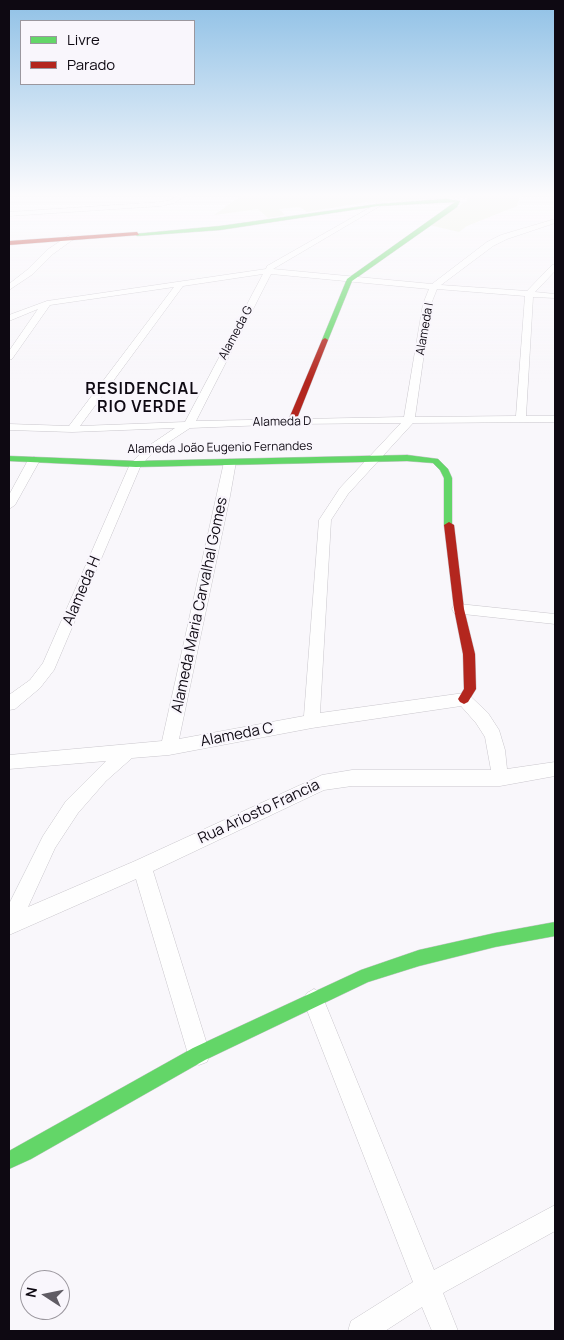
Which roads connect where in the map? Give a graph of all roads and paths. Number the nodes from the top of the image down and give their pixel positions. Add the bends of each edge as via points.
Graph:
1 (45, 257) edge
2 (287, 257) edge
3 (381, 257) edge
4 (473, 257) edge
5 (555, 267) edge
6 (269, 271) junction
7 (348, 280) junction
8 (181, 282) junction
9 (434, 286) junction
10 (9, 288) edge
11 (528, 294) junction
12 (555, 296) edge
13 (47, 303) junction
14 (9, 318) edge
15 (9, 357) edge
16 (521, 418) junction
17 (555, 419) edge
18 (292, 421) junction
19 (409, 421) junction
20 (188, 424) junction
21 (9, 427) edge
22 (72, 428) junction
23 (9, 459) edge
24 (375, 459) junction
25 (34, 460) junction
26 (230, 462) junction
27 (136, 464) junction
28 (9, 506) edge
29 (459, 609) junction
30 (555, 619) edge
31 (464, 699) junction
32 (9, 704) edge
33 (312, 721) junction
34 (170, 748) junction
35 (128, 752) junction
36 (9, 762) edge
37 (555, 769) edge
38 (500, 778) junction
39 (142, 867) junction
40 (9, 925) edge
41 (555, 929) edge
42 (314, 1000) junction
43 (199, 1054) junction
44 (9, 1160) edge
45 (555, 1217) edge
46 (427, 1288) junction
47 (361, 1331) edge
48 (445, 1331) edge

1 - 10 street
2 - 6 street, Alameda G
3 - 7 street
4 - 9 street, Alameda I
5 - 11 street
6 - 7 street
6 - 8 street
6 - 20 street, Alameda G
7 - 9 street
7 - 18 street
8 - 13 street
8 - 22 street
9 - 11 street
9 - 19 street, Alameda I via 427,304
11 - 12 street
11 - 16 street
13 - 14 street
13 - 15 street
16 - 17 street, Alameda D
16 - 19 street, Alameda D
18 - 19 street, Alameda D
18 - 20 street, Alameda D
19 - 24 street
20 - 22 street, Alameda D
20 - 27 street, Alameda G via 151,449
21 - 22 street, Alameda D
23 - 25 street, Alameda João Eugenio Fernandes
24 - 26 street, Alameda João Eugenio Fernandes
24 - 29 street, Alameda João Eugenio Fernandes via 424,459 435,462 446,474
24 - 33 street via 344,491 325,520
25 - 27 street, Alameda João Eugenio Fernandes
25 - 28 street
26 - 27 street, Alameda João Eugenio Fernandes
26 - 34 street, Alameda Maria Carvalhal Gomes
27 - 32 street, Alameda H via 49,666 35,684
29 - 30 street
29 - 31 street, Alameda João Eugenio Fernandes via 471,678 470,689
31 - 33 street, Alameda C
31 - 38 street via 493,735
33 - 34 street, Alameda C
34 - 35 street, Alameda C
35 - 36 street, Alameda C
35 - 40 street via 72,807 49,842
37 - 38 street, Rua Ariosto Francia
38 - 39 street, Rua Ariosto Francia via 334,780 261,810
39 - 40 street, Rua Ariosto Francia
39 - 43 street
41 - 42 street via 418,958 366,975
42 - 43 street
42 - 46 street
43 - 44 street
45 - 46 street
46 - 47 street
46 - 48 street

